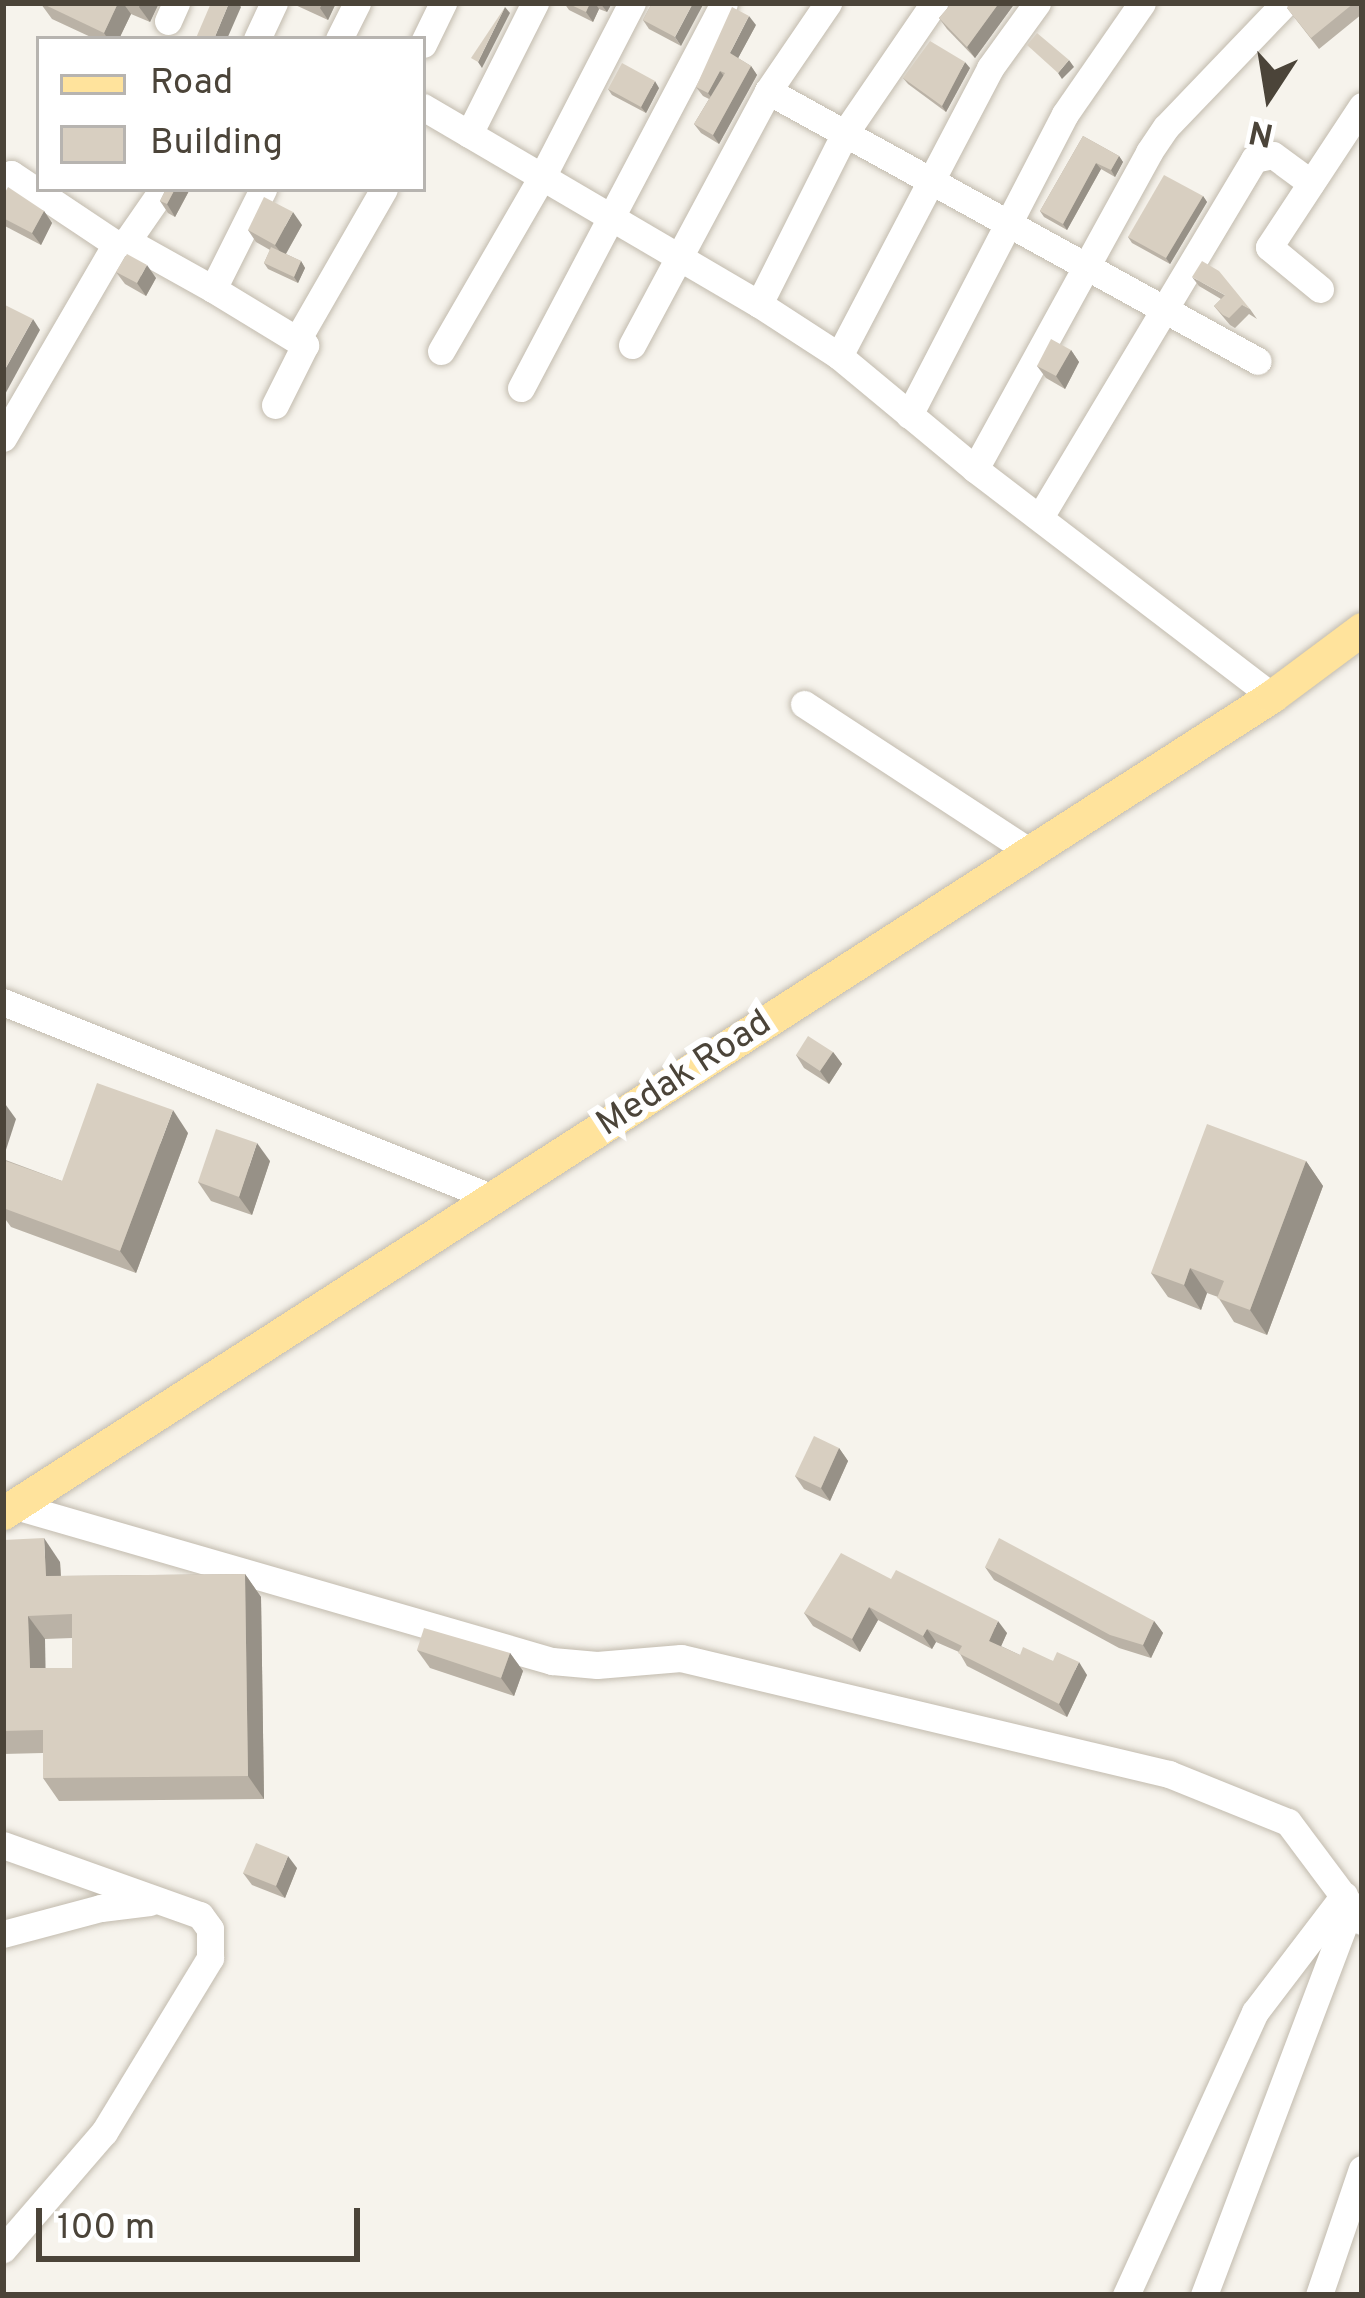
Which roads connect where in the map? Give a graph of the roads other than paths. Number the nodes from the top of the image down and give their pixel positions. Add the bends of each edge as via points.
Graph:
1 (274, 3) edge
2 (357, 3) edge
3 (443, 3) edge
4 (536, 3) edge
5 (632, 3) edge
6 (724, 3) edge
7 (828, 3) edge
8 (934, 3) edge
9 (1037, 3) edge
10 (1285, 3) edge
11 (1127, 8) edge
12 (258, 36) edge
13 (340, 36) edge
14 (426, 38) edge
15 (768, 91) junction
16 (1362, 106) edge
17 (426, 112) edge
18 (844, 133) junction
19 (469, 134) junction
20 (542, 177) junction
21 (932, 181) junction
22 (1311, 183) junction
23 (3, 188) edge
24 (36, 189) edge
25 (40, 192) edge
26 (161, 192) edge
27 (261, 192) edge
28 (382, 192) edge
29 (611, 219) junction
30 (1009, 224) junction
31 (122, 242) junction
32 (677, 257) junction
33 (1086, 266) junction
34 (212, 289) junction
35 (1320, 289) dead end
36 (759, 304) junction
37 (1166, 310) junction
38 (297, 340) junction
39 (632, 345) dead end
40 (441, 351) dead end
41 (838, 356) junction
42 (1258, 361) dead end
43 (521, 388) dead end
44 (275, 406) dead end
45 (909, 416) junction
46 (3, 438) edge
47 (975, 469) junction
48 (1040, 517) junction
49 (1362, 629) edge
50 (1272, 696) junction
51 (804, 704) dead end
52 (1030, 852) junction
53 (3, 1002) edge
54 (493, 1198) junction
55 (11, 1510) edge
56 (3, 1845) edge
57 (160, 1901) junction
58 (1352, 1907) edge
59 (3, 1934) edge
60 (1362, 2169) edge
61 (3, 2249) edge
62 (1126, 2295) edge
63 (1204, 2295) edge
64 (1319, 2295) edge

1 - 12 street
2 - 13 street
3 - 14 street
4 - 19 street
5 - 20 street
6 - 29 street
7 - 15 street
8 - 18 street
9 - 21 street via 990,68
10 - 33 street via 1166,127
11 - 30 street
15 - 18 street
15 - 32 street
16 - 22 street
17 - 19 street
18 - 21 street
18 - 36 street
19 - 20 street
20 - 29 street
20 - 40 street
21 - 30 street
21 - 41 street
22 - 35 street via 1270,248
22 - 37 street via 1259,154
23 - 24 street via 11,174
25 - 31 street
26 - 31 street
27 - 34 street
28 - 38 street
29 - 32 street
29 - 43 street
30 - 33 street
30 - 45 street
31 - 34 street
31 - 46 street
32 - 36 street
32 - 39 street
33 - 37 street
33 - 47 street
34 - 38 street
36 - 41 street
37 - 42 street
37 - 48 street
38 - 44 street via 306,352
41 - 45 street
45 - 47 street
47 - 48 street
48 - 50 street
49 - 50 main road, Medak Road
50 - 52 main road, Medak Road
51 - 52 street
52 - 54 main road, Medak Road
53 - 54 street
54 - 55 main road, Medak Road
55 - 58 street via 552,1661 681,1658 1168,1774 1288,1822
56 - 57 street
57 - 59 street
57 - 61 street via 200,1915 210,1929 210,1958 104,2132
58 - 62 street via 1255,2012
58 - 63 street
60 - 64 street

